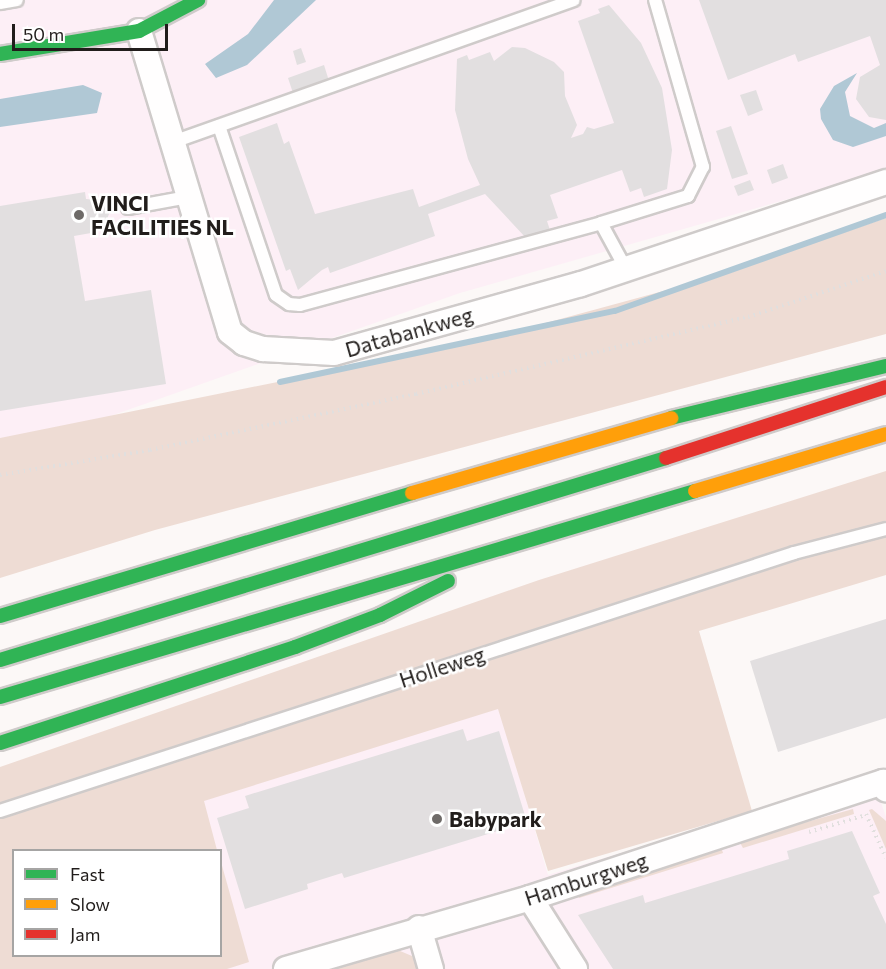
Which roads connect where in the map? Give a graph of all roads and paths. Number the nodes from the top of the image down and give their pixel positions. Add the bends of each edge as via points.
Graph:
1 (17, 0) edge
2 (198, 0) edge
3 (574, 0) edge
4 (655, 0) edge
5 (0, 3) edge
6 (139, 31) junction
7 (0, 54) edge
8 (219, 126) junction
9 (173, 142) junction
10 (886, 182) edge
11 (188, 197) junction
12 (128, 208) dead end
13 (601, 223) junction
14 (626, 269) junction
15 (886, 271) edge
16 (886, 366) edge
17 (886, 387) edge
18 (886, 434) edge
19 (0, 475) edge
20 (886, 529) edge
21 (528, 542) junction
22 (0, 616) edge
23 (0, 660) edge
24 (0, 697) edge
25 (0, 743) edge
26 (884, 785) edge
27 (858, 790) junction
28 (0, 812) edge
29 (886, 858) edge
30 (530, 898) junction
31 (419, 928) junction
32 (286, 969) edge
33 (430, 969) edge
34 (575, 969) edge

1 - 5 lane
2 - 6 main road
3 - 8 lane
4 - 13 lane via 703,167 688,196
6 - 7 main road
6 - 9 street, Databankweg
8 - 9 lane
8 - 13 lane via 276,295 289,304
9 - 11 street, Databankweg
10 - 14 street, Databankweg
11 - 12 lane
11 - 14 street, Databankweg via 230,332 244,343 263,349 334,353
13 - 14 lane
15 - 19 path via 748,317 450,387 150,450
16 - 22 main road via 791,386 621,431
17 - 23 main road via 573,488
18 - 21 main road
20 - 28 lane, Holleweg via 783,557
21 - 24 main road
21 - 25 main road via 380,615 168,690
26 - 27 street, Hamburgweg
27 - 29 path
27 - 30 street, Hamburgweg
30 - 31 street, Hamburgweg
30 - 34 street
31 - 32 street, Hamburgweg
31 - 33 street

